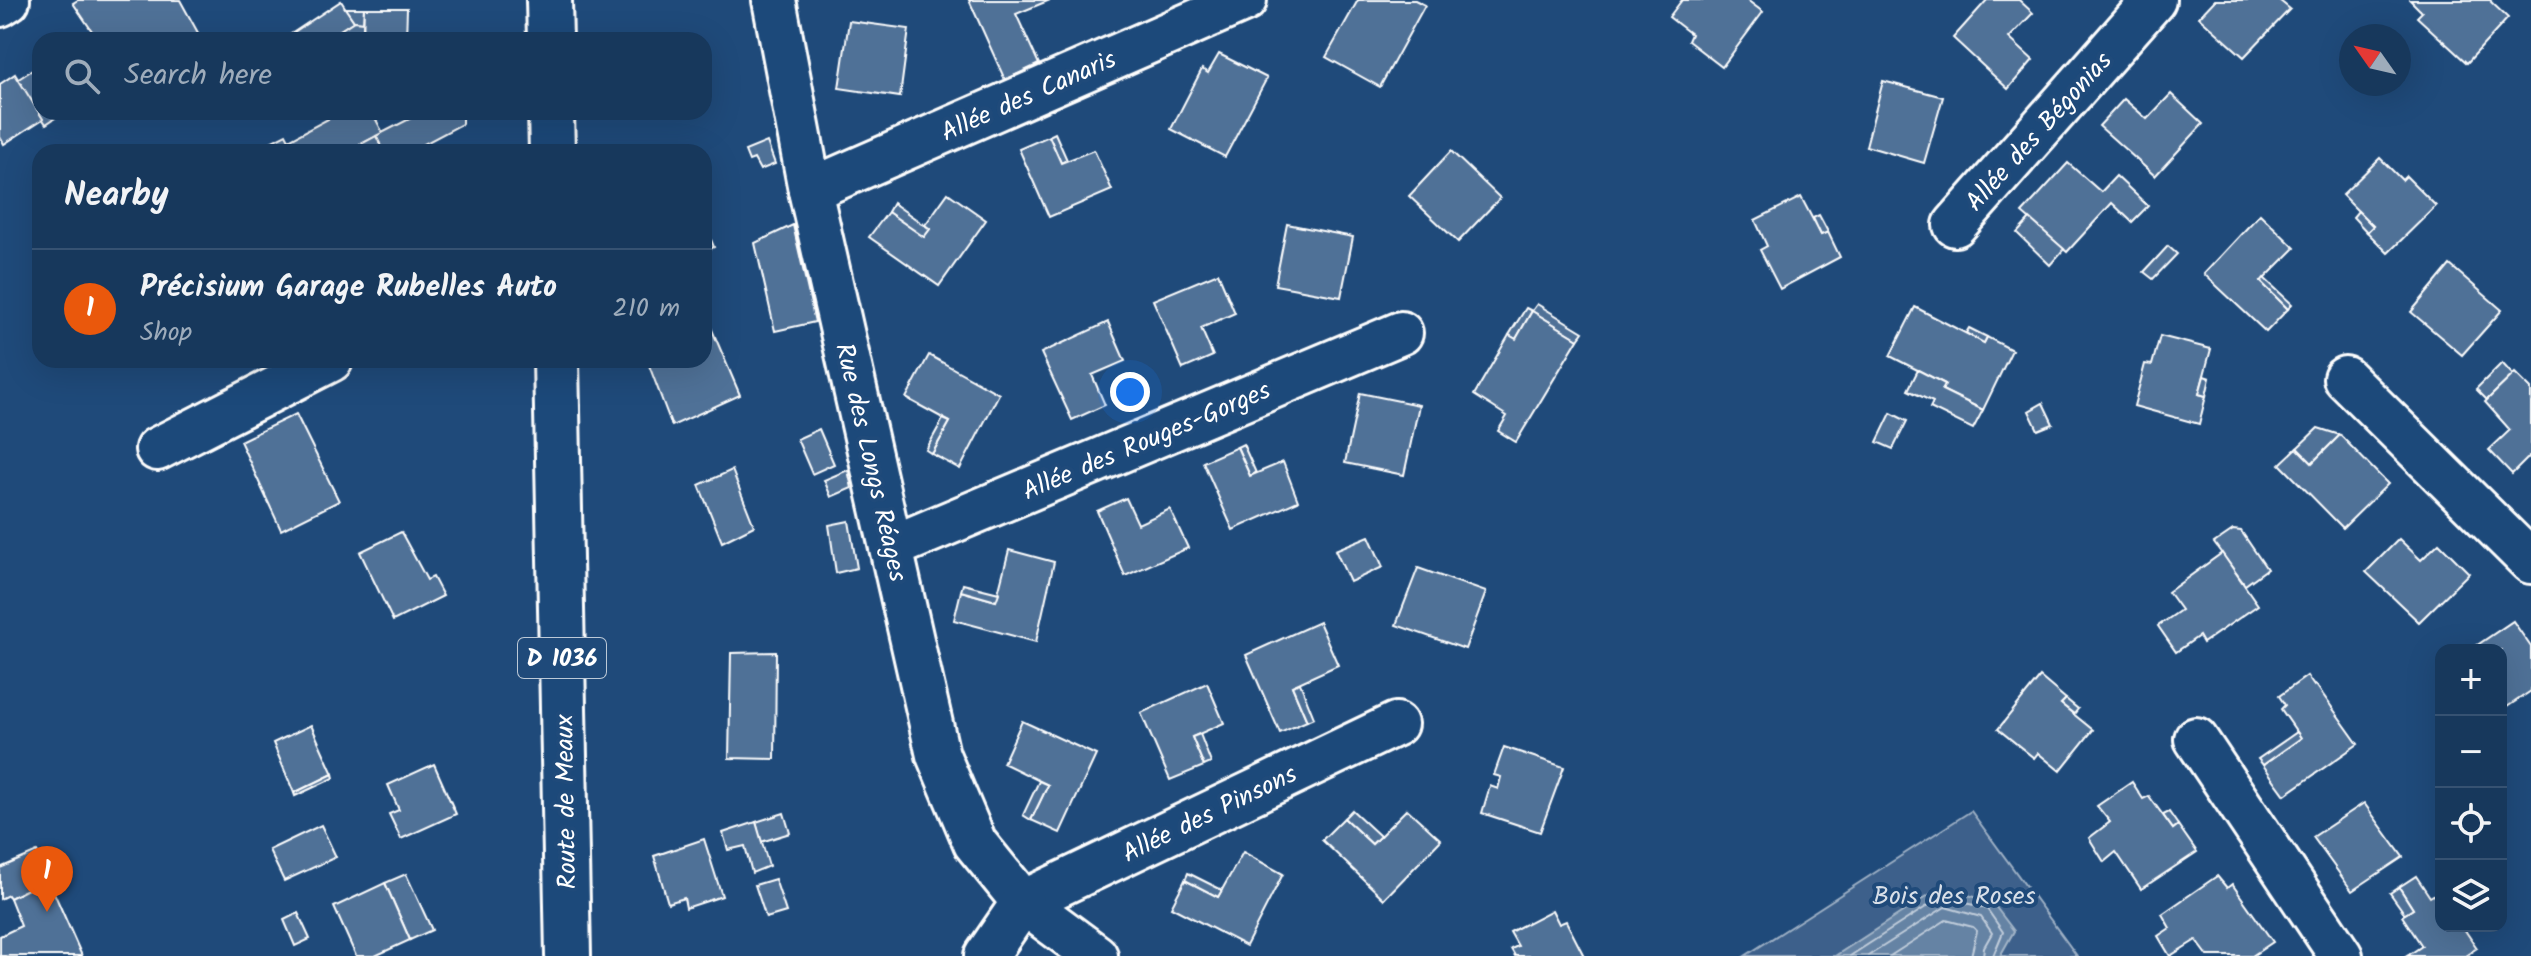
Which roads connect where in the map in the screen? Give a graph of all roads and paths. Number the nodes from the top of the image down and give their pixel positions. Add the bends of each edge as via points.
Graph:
1 (8, 0) edge
2 (549, 0) edge
3 (774, 0) edge
4 (1245, 0) edge
5 (2154, 0) edge
6 (0, 5) edge
7 (550, 32) edge
8 (551, 120) edge
9 (552, 144) edge
10 (810, 190) junction
11 (1955, 225) dead end
12 (1401, 333) dead end
13 (315, 368) edge
14 (556, 368) edge
15 (2345, 378) dead end
16 (157, 449) dead end
17 (892, 547) junction
18 (2531, 562) edge
19 (1396, 724) dead end
20 (2196, 739) dead end
21 (1023, 902) junction
22 (568, 956) edge
23 (986, 956) edge
24 (1096, 956) edge
25 (2341, 956) edge

1 - 6 street
2 - 7 main road
3 - 10 street, Rue des Longs Réages
4 - 10 street, Allée des Canaris
5 - 11 street, Allée des Bégonias
8 - 9 main road
10 - 17 street, Rue des Longs Réages
12 - 17 street, Allée des Rouges-Gorges
13 - 16 street
14 - 22 main road, Route de Meaux / D 1036
15 - 18 street
17 - 21 street, Rue des Longs Réages via 938,755 975,843
19 - 21 street, Allée des Pinsons
20 - 25 street
21 - 23 street
21 - 24 street, Rue des Longs Réages

